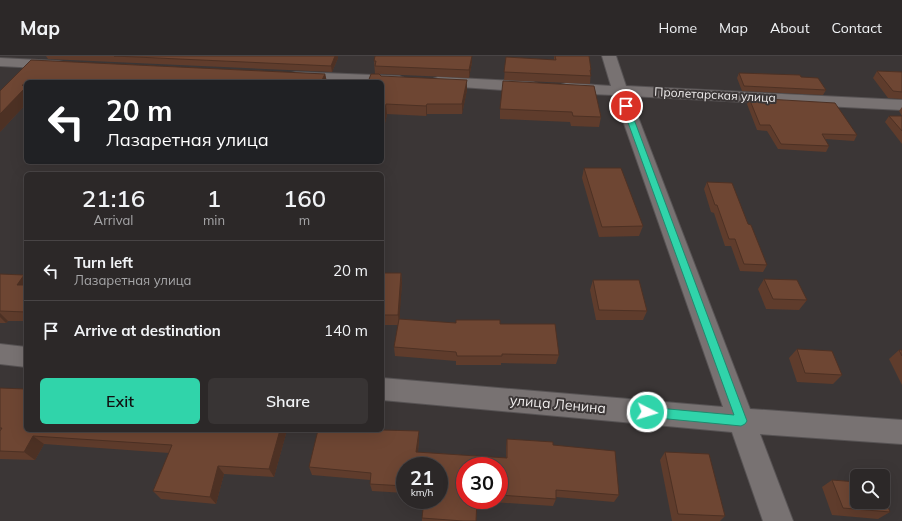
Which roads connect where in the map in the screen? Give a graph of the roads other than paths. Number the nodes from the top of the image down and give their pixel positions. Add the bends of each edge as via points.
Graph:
1 (609, 56) edge
2 (11, 60) edge
3 (69, 66) edge
4 (285, 75) edge
5 (0, 76) edge
6 (620, 90) junction
7 (902, 105) edge
8 (0, 354) edge
9 (24, 357) edge
10 (384, 389) edge
11 (741, 421) junction
12 (902, 432) edge
13 (778, 521) edge

1 - 6 street
2 - 3 street
2 - 5 street
4 - 6 street, Пролетарская улица
6 - 7 street, Пролетарская улица
6 - 11 street
8 - 9 street
10 - 11 street, улица Ленина
11 - 12 street, улица Ленина
11 - 13 street

